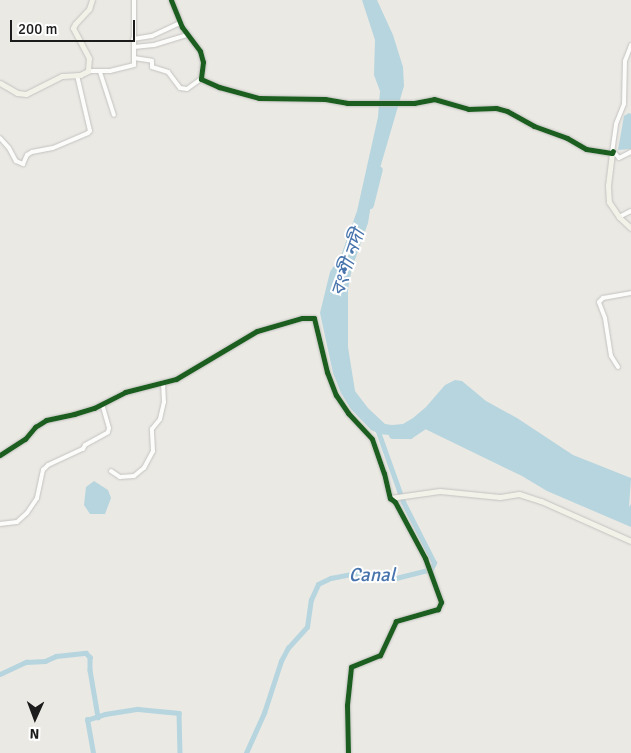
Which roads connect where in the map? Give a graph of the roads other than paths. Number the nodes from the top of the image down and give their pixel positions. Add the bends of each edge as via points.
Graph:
1 (92, 0) edge
2 (134, 0) edge
3 (171, 0) edge
4 (180, 23) junction
5 (188, 35) junction
6 (133, 38) junction
7 (631, 45) edge
8 (134, 47) junction
9 (134, 58) junction
10 (88, 71) junction
11 (100, 72) junction
12 (78, 75) junction
13 (201, 79) junction
14 (0, 83) edge
15 (625, 100) junction
16 (631, 104) edge
17 (114, 115) dead end
18 (0, 138) edge
19 (613, 152) junction
20 (631, 152) edge
21 (631, 210) edge
22 (619, 217) junction
23 (631, 228) edge
24 (631, 293) edge
25 (618, 368) dead end
26 (162, 382) junction
27 (102, 404) junction
28 (0, 455) edge
29 (111, 472) dead end
30 (390, 498) junction
31 (0, 524) edge
32 (631, 540) edge
33 (348, 753) edge

1 - 10 street via 90,9 73,28 89,58
2 - 6 street
3 - 4 street
4 - 5 street
4 - 6 street via 152,36
5 - 8 street
5 - 13 street via 202,56
6 - 8 street
7 - 15 street via 625,62
8 - 9 street
9 - 11 street via 133,66
9 - 13 street via 152,61 152,67 168,72 180,88 188,89
10 - 11 street
10 - 12 street
11 - 17 street
12 - 14 street via 62,76 26,94 17,93
12 - 18 street via 88,133 53,148 32,152 22,164 16,161
13 - 19 street via 259,98 325,99 347,103 414,103 434,99 468,109 496,108 586,149
15 - 16 street
15 - 19 street via 616,124
19 - 20 street via 619,158
19 - 22 street via 608,194
21 - 22 street
22 - 23 street
24 - 25 street via 603,298 599,302 611,356
26 - 27 street via 125,392
26 - 29 street via 164,402 160,419 152,429 153,451 144,468 134,476 120,477
26 - 30 street via 190,372 256,330 314,318 336,395 372,439
27 - 28 street via 63,418 46,420
27 - 31 street via 108,432 83,449 48,464 43,470 37,498 27,513 16,522
30 - 32 street via 440,491 500,497 519,494
30 - 33 street via 425,558 441,602 438,609 396,621 380,655 351,667 347,705

